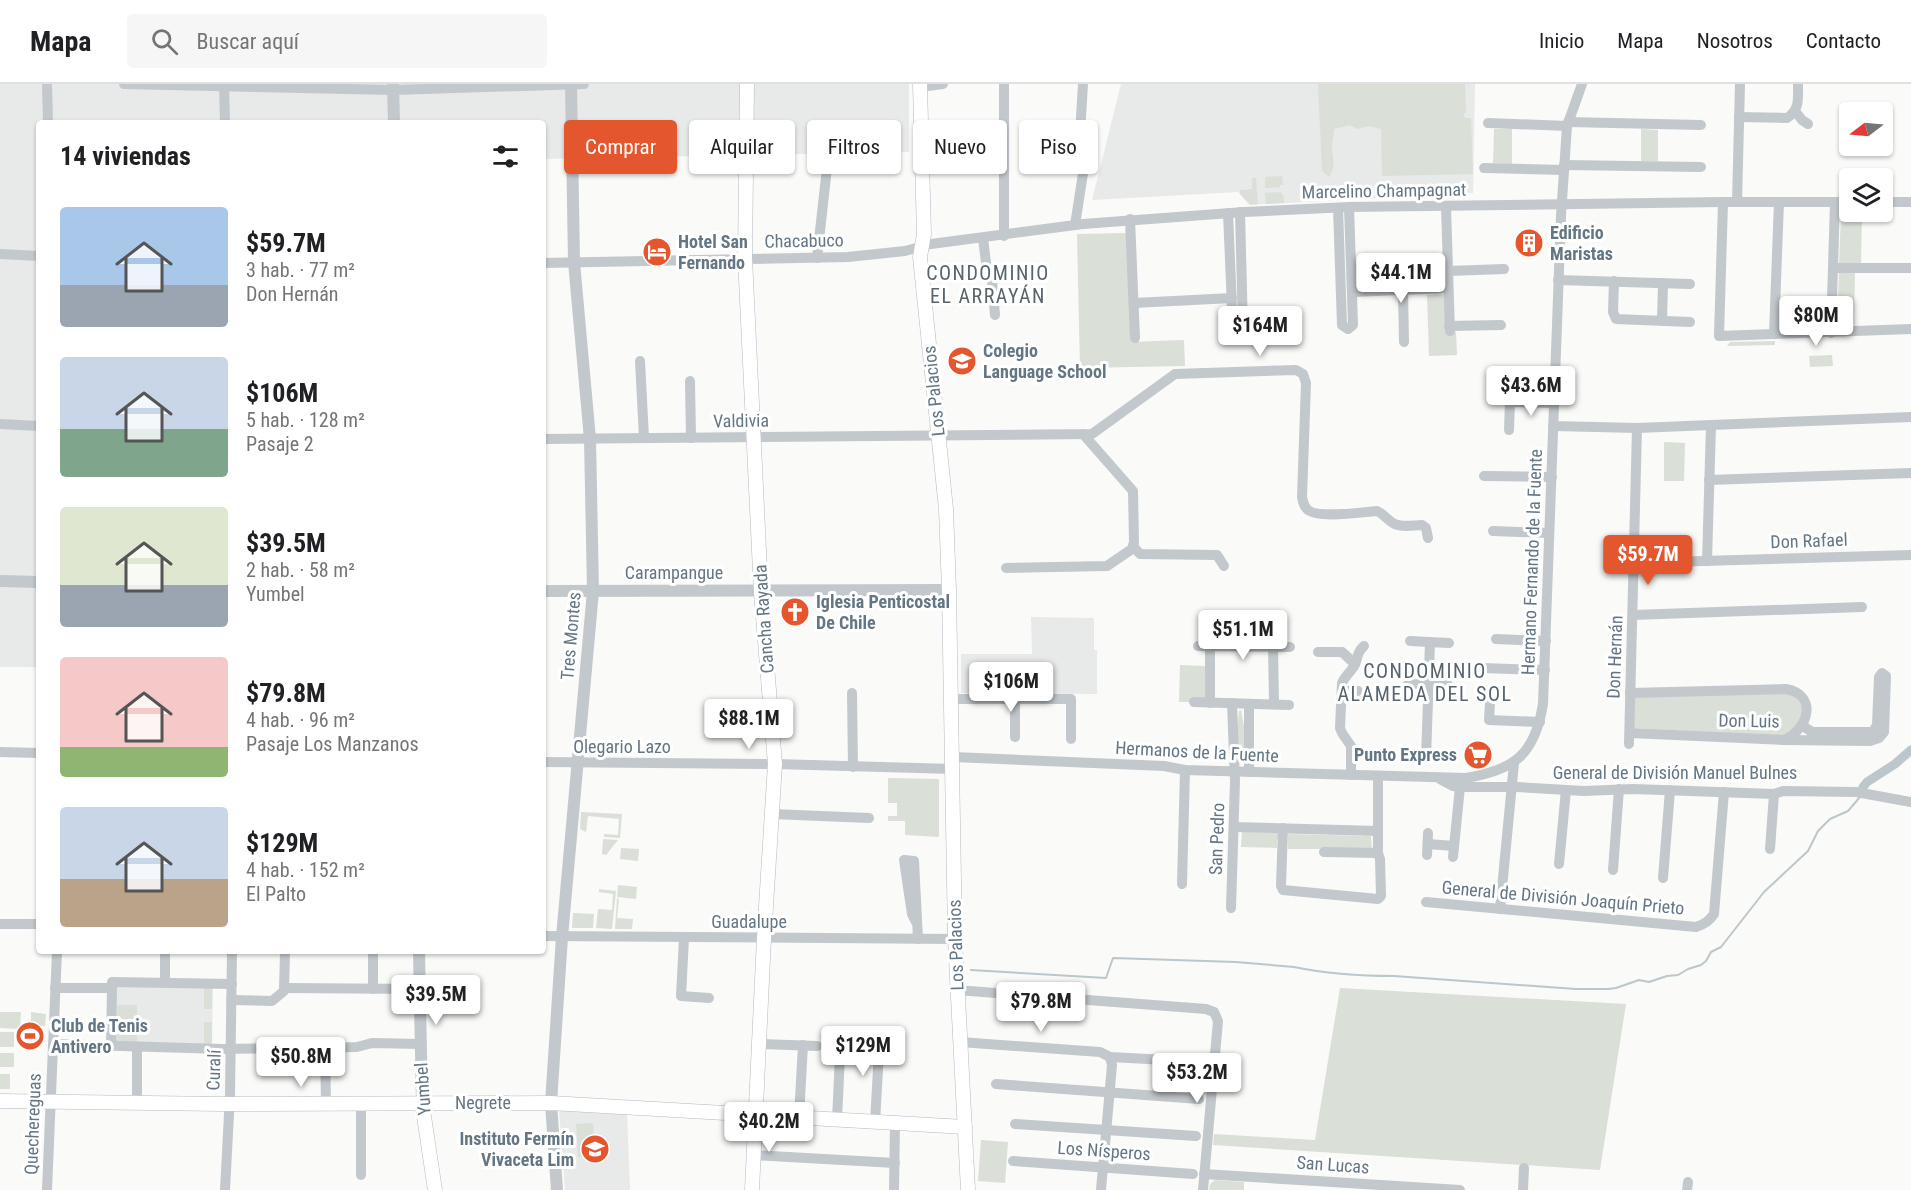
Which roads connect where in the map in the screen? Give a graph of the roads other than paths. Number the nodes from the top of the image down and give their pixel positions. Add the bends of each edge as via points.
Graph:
1 (47, 84) edge
2 (124, 84) edge
3 (571, 84) edge
4 (584, 84) edge
5 (747, 84) edge
6 (943, 84) edge
7 (1004, 84) edge
8 (1083, 84) edge
9 (1582, 84) edge
10 (1740, 84) edge
11 (1798, 84) edge
12 (224, 85) edge
13 (920, 85) edge
14 (393, 87) edge
15 (1795, 111) junction
16 (1739, 117) junction
17 (48, 120) edge
18 (225, 120) edge
19 (394, 120) edge
20 (1488, 123) dead end
21 (1568, 124) junction
22 (1808, 124) dead end
23 (1701, 125) dead end
24 (1564, 167) junction
25 (1701, 167) dead end
26 (1484, 168) dead end
27 (826, 174) edge
28 (1779, 201) junction
29 (1723, 202) junction
30 (1737, 202) junction
31 (1835, 202) junction
32 (1839, 202) edge
33 (1893, 202) edge
34 (1911, 202) edge
35 (1562, 204) junction
36 (1446, 207) junction
37 (1343, 208) junction
38 (1234, 213) junction
39 (1130, 219) junction
40 (1075, 225) junction
41 (1004, 236) junction
42 (983, 238) junction
43 (922, 247) junction
44 (0, 254) edge
45 (36, 256) edge
46 (745, 258) junction
47 (817, 258) junction
48 (574, 262) junction
49 (546, 263) edge
50 (1833, 268) junction
51 (1911, 268) edge
52 (1504, 269) dead end
53 (1448, 271) junction
54 (1558, 280) junction
55 (1614, 281) junction
56 (1663, 283) junction
57 (1690, 284) dead end
58 (1448, 288) junction
59 (1403, 290) junction
60 (1352, 292) junction
61 (1232, 298) junction
62 (1134, 303) junction
63 (995, 315) dead end
64 (1662, 321) junction
65 (1690, 322) dead end
66 (1501, 325) dead end
67 (1911, 329) edge
68 (1831, 333) junction
69 (1774, 334) junction
70 (1135, 338) dead end
71 (1404, 342) dead end
72 (640, 361) dead end
73 (1511, 372) dead end
74 (690, 381) dead end
75 (1510, 402) junction
76 (1554, 403) junction
77 (1911, 417) edge
78 (0, 424) edge
79 (1711, 425) junction
80 (36, 426) edge
81 (1553, 426) junction
82 (1637, 428) junction
83 (1509, 430) dead end
84 (939, 434) junction
85 (1083, 434) junction
86 (753, 437) junction
87 (645, 438) junction
88 (691, 438) junction
89 (546, 439) edge
90 (590, 439) junction
91 (1911, 473) edge
92 (1484, 476) dead end
93 (1552, 477) junction
94 (1709, 480) junction
95 (1493, 531) dead end
96 (1549, 533) junction
97 (1428, 538) dead end
98 (1133, 546) junction
99 (1911, 555) edge
100 (1707, 561) junction
101 (1634, 563) junction
102 (1224, 566) dead end
103 (1006, 568) dead end
104 (0, 581) edge
105 (36, 582) edge
106 (546, 591) edge
107 (593, 591) junction
108 (949, 591) junction
109 (762, 592) junction
110 (1862, 607) dead end
111 (1633, 615) junction
112 (1496, 639) dead end
113 (1410, 641) dead end
114 (1546, 641) junction
115 (1430, 642) junction
116 (1449, 643) dead end
117 (1198, 646) dead end
118 (1210, 646) junction
119 (1364, 646) dead end
120 (1273, 647) junction
121 (1290, 647) dead end
122 (1318, 652) dead end
123 (1355, 664) junction
124 (1482, 668) dead end
125 (1545, 670) junction
126 (1408, 684) dead end
127 (1428, 685) junction
128 (1448, 685) dead end
129 (1342, 691) junction
130 (1358, 691) dead end
131 (852, 693) dead end
132 (1630, 693) junction
133 (952, 699) junction
134 (1015, 699) junction
135 (1194, 702) dead end
136 (1490, 702) dead end
137 (1210, 703) junction
138 (1232, 703) junction
139 (1248, 704) junction
140 (1274, 704) junction
141 (1289, 705) dead end
142 (1540, 722) junction
143 (1803, 726) junction
144 (1342, 734) junction
145 (1357, 734) dead end
146 (1814, 736) junction
147 (1015, 738) dead end
148 (1629, 738) joint
149 (1071, 739) dead end
150 (1784, 740) junction
151 (0, 752) edge
152 (36, 753) edge
153 (546, 762) edge
154 (953, 763) junction
155 (1514, 763) junction
156 (578, 764) junction
157 (775, 764) junction
158 (854, 766) junction
159 (1185, 770) junction
160 (1234, 772) junction
161 (1249, 772) junction
162 (1351, 775) junction
163 (1378, 776) junction
164 (1425, 778) junction
165 (1439, 778) junction
166 (1460, 787) junction
167 (1512, 787) junction
168 (1619, 789) junction
169 (1566, 790) junction
170 (1671, 790) junction
171 (1724, 792) junction
172 (1774, 794) junction
173 (1911, 802) edge
174 (772, 814) junction
175 (868, 818) dead end
176 (1234, 827) junction
177 (1283, 828) junction
178 (1378, 831) junction
179 (1428, 844) dead end
180 (1770, 849) dead end
181 (1324, 852) dead end
182 (1378, 853) junction
183 (1559, 864) dead end
184 (1613, 870) dead end
185 (1663, 878) dead end
186 (1182, 884) dead end
187 (1426, 902) dead end
188 (1231, 908) dead end
189 (1500, 909) junction
190 (916, 922) junction
191 (0, 924) edge
192 (36, 924) edge
193 (546, 936) edge
194 (562, 937) junction
195 (684, 938) junction
196 (764, 938) junction
197 (918, 939) junction
198 (955, 939) junction
199 (57, 954) edge
200 (165, 954) edge
201 (232, 954) edge
202 (285, 954) edge
203 (373, 954) edge
204 (419, 954) edge
205 (165, 982) junction
206 (232, 984) junction
207 (55, 988) junction
208 (112, 988) junction
209 (373, 989) junction
210 (420, 989) junction
211 (284, 990) junction
212 (957, 990) junction
213 (710, 998) dead end
214 (231, 999) junction
215 (841, 1033) dead end
216 (880, 1034) dead end
217 (960, 1042) junction
218 (52, 1044) junction
219 (421, 1044) junction
220 (759, 1044) junction
221 (803, 1046) junction
222 (818, 1046) dead end
223 (111, 1047) junction
224 (137, 1047) junction
225 (325, 1047) junction
226 (231, 1048) junction
227 (1110, 1057) junction
228 (1204, 1062) dead end
229 (996, 1084) dead end
230 (1109, 1093) junction
231 (1198, 1100) dead end
232 (0, 1101) edge
233 (50, 1102) junction
234 (136, 1103) junction
235 (361, 1103) junction
236 (422, 1103) junction
237 (551, 1103) junction
238 (229, 1104) junction
239 (326, 1104) junction
240 (755, 1115) junction
241 (799, 1118) junction
242 (837, 1120) junction
243 (876, 1122) junction
244 (895, 1123) junction
245 (1015, 1124) dead end
246 (964, 1127) junction
247 (1106, 1130) junction
248 (1196, 1136) dead end
249 (753, 1155) junction
250 (1012, 1161) dead end
251 (895, 1163) junction
252 (1103, 1168) junction
253 (1524, 1168) dead end
254 (1199, 1174) junction
255 (361, 1175) dead end
256 (1394, 1188) edge
257 (47, 1190) edge
258 (225, 1190) edge
259 (435, 1190) edge
260 (557, 1190) edge
261 (752, 1190) edge
262 (894, 1190) edge
263 (968, 1190) edge
264 (1101, 1190) edge
265 (1203, 1190) edge
266 (1460, 1190) edge
267 (1522, 1190) edge

1 - 17 street
2 - 12 street
3 - 4 street
3 - 14 street
3 - 48 street, Tres Montes
5 - 46 main road, Cancha Rayada
6 - 13 street
7 - 41 street
8 - 40 street via 1079,151 1084,167
9 - 21 street, Hermano Fernando de la Fuente
10 - 16 street
11 - 15 street
12 - 14 street
12 - 18 street
13 - 43 main road, Los Palacios
14 - 19 street
15 - 16 street via 1787,118
15 - 22 street
16 - 30 street
20 - 21 street
21 - 23 street
21 - 24 street, Hermano Fernando de la Fuente
24 - 25 street
24 - 26 street
24 - 35 street, Hermano Fernando de la Fuente
27 - 47 street
28 - 30 street, Marcelino Champagnat
28 - 31 street, Marcelino Champagnat
28 - 69 street
29 - 30 street, Marcelino Champagnat
29 - 35 street, Marcelino Champagnat
29 - 69 street via 1719,336
31 - 32 street, Marcelino Champagnat
31 - 50 street
33 - 34 street
35 - 36 street, Marcelino Champagnat
35 - 54 street, Hermano Fernando de la Fuente
36 - 37 street, Marcelino Champagnat
36 - 53 street
37 - 38 street, Marcelino Champagnat
37 - 60 street
37 - 60 street via 1342,325 1348,329 1353,325
38 - 39 street, Marcelino Champagnat
38 - 61 street
38 - 61 street via 1241,332 1233,331
39 - 40 street, Marcelino Champagnat
39 - 62 street
40 - 41 street, Marcelino Champagnat
41 - 42 street, Marcelino Champagnat
42 - 43 street, Marcelino Champagnat
42 - 63 street
43 - 47 street, Chacabuco
43 - 84 main road, Los Palacios
44 - 45 street
46 - 47 street, Chacabuco
46 - 48 street, Chacabuco
46 - 86 main road, Cancha Rayada
48 - 49 street, Chacabuco
48 - 90 street, Tres Montes
50 - 51 street
50 - 68 street
52 - 53 street
53 - 58 street
54 - 55 street
54 - 76 street, Hermano Fernando de la Fuente
55 - 56 street
55 - 64 street via 1612,312 1616,318
56 - 57 street
56 - 64 street
58 - 59 street
58 - 66 street via 1450,328
59 - 60 street
59 - 71 street
61 - 62 street
62 - 70 street
64 - 65 street
67 - 68 street
68 - 69 street
72 - 87 street
73 - 75 street
74 - 88 street
75 - 76 street
75 - 83 street
76 - 81 street, Hermano Fernando de la Fuente
77 - 79 street
78 - 80 street
79 - 82 street
79 - 94 street
81 - 82 street
81 - 93 street, Hermano Fernando de la Fuente
82 - 101 street, Don Hernán
84 - 85 street, Valdivia
84 - 86 street, Valdivia
84 - 108 main road, Los Palacios
85 - 97 street via 1092,434 1175,374 1296,370 1303,374 1306,383 1302,497 1305,507 1319,514 1377,511 1399,526 1422,525
85 - 98 street via 1133,491
86 - 88 street, Valdivia
86 - 109 main road, Cancha Rayada
87 - 88 street, Valdivia
87 - 90 street, Valdivia
89 - 90 street, Valdivia
90 - 107 street, Tres Montes
91 - 94 street
92 - 93 street
93 - 96 street, Hermano Fernando de la Fuente
94 - 100 street
95 - 96 street
96 - 114 street, Hermano Fernando de la Fuente
98 - 102 street via 1140,554 1217,555
98 - 103 street via 1107,566
99 - 100 street, Don Rafael
100 - 101 street, Don Rafael
101 - 111 street, Don Hernán
104 - 105 street
106 - 107 street, Carampangue
107 - 109 street, Carampangue
107 - 156 street, Tres Montes
108 - 109 street, Carampangue
108 - 133 main road, Los Palacios
109 - 157 main road, Cancha Rayada
110 - 111 street
111 - 132 street, Don Hernán
112 - 114 street
113 - 115 street
114 - 125 street, Hermano Fernando de la Fuente
115 - 116 street
115 - 127 street
117 - 118 street
118 - 120 street
118 - 137 street
119 - 123 street via 1358,651
120 - 121 street
120 - 140 street
122 - 123 street via 1342,652
123 - 129 street via 1344,677
124 - 125 street
125 - 142 street, Hermano Fernando de la Fuente
126 - 127 street
127 - 128 street
127 - 164 street
129 - 130 street
129 - 144 street
131 - 158 street
132 - 143 street, Don Luis via 1786,689 1796,692 1804,701
132 - 148 street, Don Hernán
133 - 134 street
133 - 154 main road, Los Palacios
134 - 147 street
134 - 149 street via 1071,699
135 - 137 street
136 - 142 street via 1489,720
137 - 138 street
138 - 139 street
138 - 160 street, San Pedro
139 - 140 street
139 - 161 street
140 - 141 street
142 - 155 street, Hermano Fernando de la Fuente via 1529,747
143 - 146 street
143 - 150 street, Don Luis
144 - 145 street
144 - 162 street via 1351,746
146 - 146 street via 1873,732 1877,725 1879,677 1885,675 1884,732 1879,738 1870,741
146 - 150 street
148 - 150 street, Don Luis
151 - 152 street
153 - 156 street, Olegario Lazo
154 - 158 street, Olegario Lazo
154 - 159 street, Hermanos de la Fuente via 1164,766
154 - 198 main road, Los Palacios
155 - 165 street, Hermano Fernando de la Fuente via 1482,776
155 - 167 street
156 - 157 street, Olegario Lazo
156 - 194 street, Tres Montes
157 - 158 street, Olegario Lazo
157 - 174 main road, Cancha Rayada
159 - 160 street, Hermanos de la Fuente
159 - 186 street
160 - 161 street, Hermanos de la Fuente
160 - 176 street, San Pedro
161 - 162 street, Hermanos de la Fuente
162 - 163 street, Hermanos de la Fuente
163 - 164 street, Hermanos de la Fuente
163 - 178 street
164 - 165 street, Hermanos de la Fuente
165 - 166 street, General de División Manuel Bulnes
166 - 167 street, General de División Manuel Bulnes
166 - 179 street via 1454,851
167 - 169 street, General de División Manuel Bulnes
167 - 189 street
168 - 169 street, General de División Manuel Bulnes
168 - 170 street, General de División Manuel Bulnes
168 - 184 street
169 - 183 street
170 - 171 street, General de División Manuel Bulnes
170 - 185 street
171 - 172 street, General de División Manuel Bulnes
171 - 189 street, General de División Joaquín Prieto via 1714,914 1704,925
172 - 173 street, General de División Manuel Bulnes via 1856,792
172 - 180 street
174 - 175 street
174 - 196 main road, Cancha Rayada
176 - 177 street
176 - 188 street, San Pedro
177 - 178 street
177 - 182 street via 1281,886 1287,892 1378,899
178 - 182 street
181 - 182 street
187 - 189 street, General de División Joaquín Prieto
190 - 190 street via 914,861 904,860 912,915
190 - 197 street
191 - 192 street
193 - 194 street, Guadalupe
194 - 195 street, Guadalupe
194 - 237 street, Tres Montes
195 - 196 street, Guadalupe
195 - 213 street via 681,996
196 - 197 street, Guadalupe
196 - 220 main road, Cancha Rayada
197 - 198 street, Guadalupe
198 - 212 main road, Los Palacios
199 - 207 street, Quechereguas
200 - 205 street
201 - 206 street, Curalí
202 - 211 street
203 - 209 street
204 - 210 street, Yumbel
205 - 206 street
205 - 208 street via 112,982
206 - 214 street, Curalí
207 - 208 street
207 - 218 street, Quechereguas
208 - 223 street
209 - 210 street
209 - 211 street
210 - 219 street, Yumbel
211 - 214 street via 272,1001
212 - 217 main road, Los Palacios
212 - 254 street via 1214,1012 1218,1021
214 - 226 street, Curalí
215 - 242 street
216 - 243 street
217 - 227 street via 1100,1052
217 - 246 main road, Los Palacios
218 - 223 street
218 - 233 street, Quechereguas
219 - 225 street
219 - 236 street, Yumbel
220 - 221 street
220 - 240 main road, Cancha Rayada
221 - 222 street
221 - 241 street
223 - 224 street
224 - 226 street
224 - 234 street
225 - 226 street
225 - 239 street
226 - 238 street, Curalí
227 - 228 street
227 - 230 street
229 - 230 street
230 - 231 street
230 - 247 street
232 - 233 main road, Negrete
233 - 234 main road, Negrete
233 - 257 street, Quechereguas
234 - 238 main road, Negrete
235 - 236 main road, Negrete
235 - 239 main road, Negrete
235 - 255 street
236 - 237 main road, Negrete
236 - 259 main road, Yumbel
237 - 240 main road, Negrete
237 - 260 street, Tres Montes
238 - 239 main road, Negrete
238 - 258 street, Curalí
240 - 241 main road, Negrete
240 - 249 main road, Cancha Rayada
241 - 242 main road, Negrete
242 - 243 main road, Negrete
243 - 244 main road, Negrete
244 - 246 main road, Negrete
244 - 251 street
245 - 247 street
246 - 263 main road, Los Palacios
247 - 248 street
247 - 252 street
249 - 251 street
249 - 261 main road, Cancha Rayada
250 - 252 street, Los Nísperos
251 - 262 street
252 - 254 street, Los Nísperos
252 - 264 street
253 - 267 street
254 - 256 street, San Lucas
254 - 265 street
256 - 266 street, San Lucas

